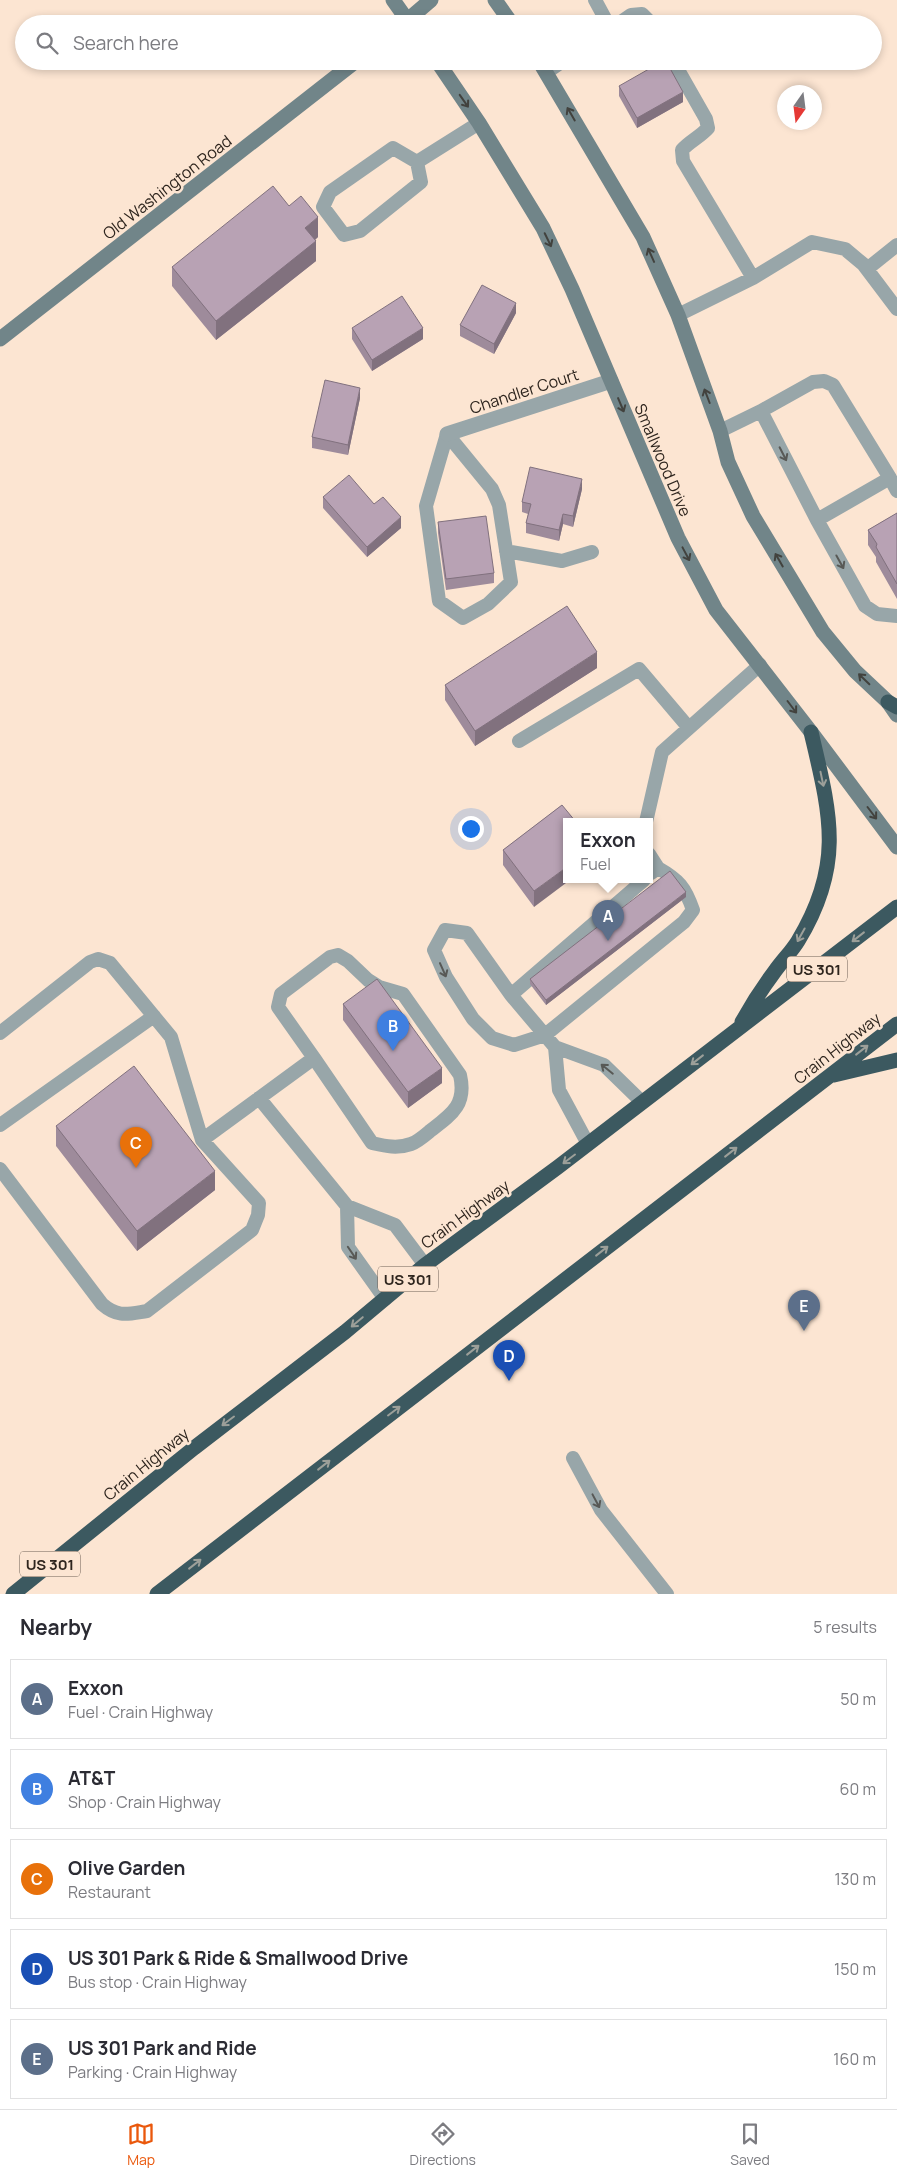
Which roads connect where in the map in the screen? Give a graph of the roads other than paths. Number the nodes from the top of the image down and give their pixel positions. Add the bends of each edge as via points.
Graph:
1 (393, 0) edge
2 (431, 0) edge
3 (495, 0) edge
4 (595, 0) edge
5 (402, 15) edge
6 (415, 15) edge
7 (506, 15) edge
8 (603, 15) edge
9 (345, 70) edge
10 (443, 70) edge
11 (545, 70) edge
12 (678, 70) edge
13 (479, 123) junction
14 (417, 162) junction
15 (897, 245) edge
16 (867, 269) junction
17 (753, 278) junction
18 (897, 309) edge
19 (678, 316) junction
20 (0, 340) edge
21 (611, 381) junction
22 (761, 411) junction
23 (720, 431) junction
24 (447, 434) junction
25 (890, 478) junction
26 (897, 491) edge
27 (817, 520) junction
28 (506, 551) junction
29 (592, 552) dead end
30 (897, 616) edge
31 (760, 666) junction
32 (892, 704) edge
33 (897, 715) edge
34 (689, 728) junction
35 (811, 732) junction
36 (519, 741) dead end
37 (647, 818) edge
38 (897, 848) edge
39 (653, 871) edge
40 (641, 883) edge
41 (897, 907) edge
42 (510, 995) junction
43 (154, 1016) junction
44 (897, 1024) edge
45 (736, 1030) junction
46 (0, 1032) edge
47 (545, 1035) junction
48 (555, 1047) junction
49 (314, 1058) junction
50 (897, 1060) edge
51 (828, 1077) junction
52 (259, 1098) junction
53 (642, 1102) junction
54 (0, 1125) edge
55 (202, 1140) junction
56 (588, 1144) junction
57 (0, 1169) edge
58 (346, 1206) junction
59 (425, 1265) junction
60 (385, 1298) junction
61 (573, 1458) dead end
62 (13, 1594) edge
63 (157, 1594) edge
64 (667, 1594) edge

1 - 5 main road
2 - 6 main road
3 - 7 main road
4 - 8 lane
9 - 20 main road, Old Washington Road
10 -> 13 main road, Smallwood Drive
19 -> 11 main road via 643,237
12 - 17 lane via 708,128 682,150 683,161
13 - 14 lane
13 -> 21 main road, Smallwood Drive via 543,228
14 - 14 lane via 422,182 360,230 344,235 323,207 330,192 393,148
15 - 16 lane
16 - 17 lane via 845,249 812,242
16 - 18 lane
17 - 19 lane
23 -> 19 main road
21 - 24 street, Chandler Court
21 -> 31 main road, Smallwood Drive via 678,538 716,610
22 - 23 lane
22 - 25 lane via 813,382 824,381 834,385
22 -> 27 lane
32 -> 23 main road via 855,671 823,632 753,516 728,462
24 - 28 lane via 492,489 499,505
24 - 28 lane via 426,506 439,601 464,618 488,604 511,582
25 - 26 lane
25 - 27 lane
27 -> 30 lane via 865,606 877,614
28 - 29 lane via 562,560
31 - 34 lane
31 -> 35 main road, Smallwood Drive
32 - 33 main road
34 - 36 lane via 639,669
34 - 37 lane via 662,752
35 -> 38 main road, Smallwood Drive
35 -> 45 highway via 830,829 830,851 821,892 798,942 761,990
39 - 47 lane via 677,879 693,910 684,922
40 - 42 lane
41 -> 45 highway, Crain Highway / US 301
42 - 47 lane
42 -> 47 lane via 467,933 445,930 434,950 446,977 474,1019 492,1038 514,1045
43 - 46 lane via 110,962 98,959
43 - 54 lane
43 - 55 lane via 171,1037
51 -> 44 highway, Crain Highway
45 -> 53 highway, Crain Highway / US 301
47 - 48 lane
53 -> 48 lane via 604,1065
48 - 56 lane via 559,1090
49 - 49 lane via 278,1007 281,994 330,957 338,955 379,987 403,994 460,1075 461,1096 451,1115 413,1144 387,1147 372,1143
49 - 52 lane
50 - 51 highway
63 -> 51 highway, Crain Highway
52 - 55 lane
52 - 58 lane
53 - 56 highway, Crain Highway / US 301
55 - 57 lane via 259,1203 258,1215 252,1230 147,1311 112,1312 102,1304
56 -> 59 highway, Crain Highway / US 301
58 - 59 lane via 395,1225
58 -> 60 lane via 348,1248
59 - 60 highway, Crain Highway / US 301
60 -> 62 highway, Crain Highway / US 301
61 -> 64 lane via 601,1510

